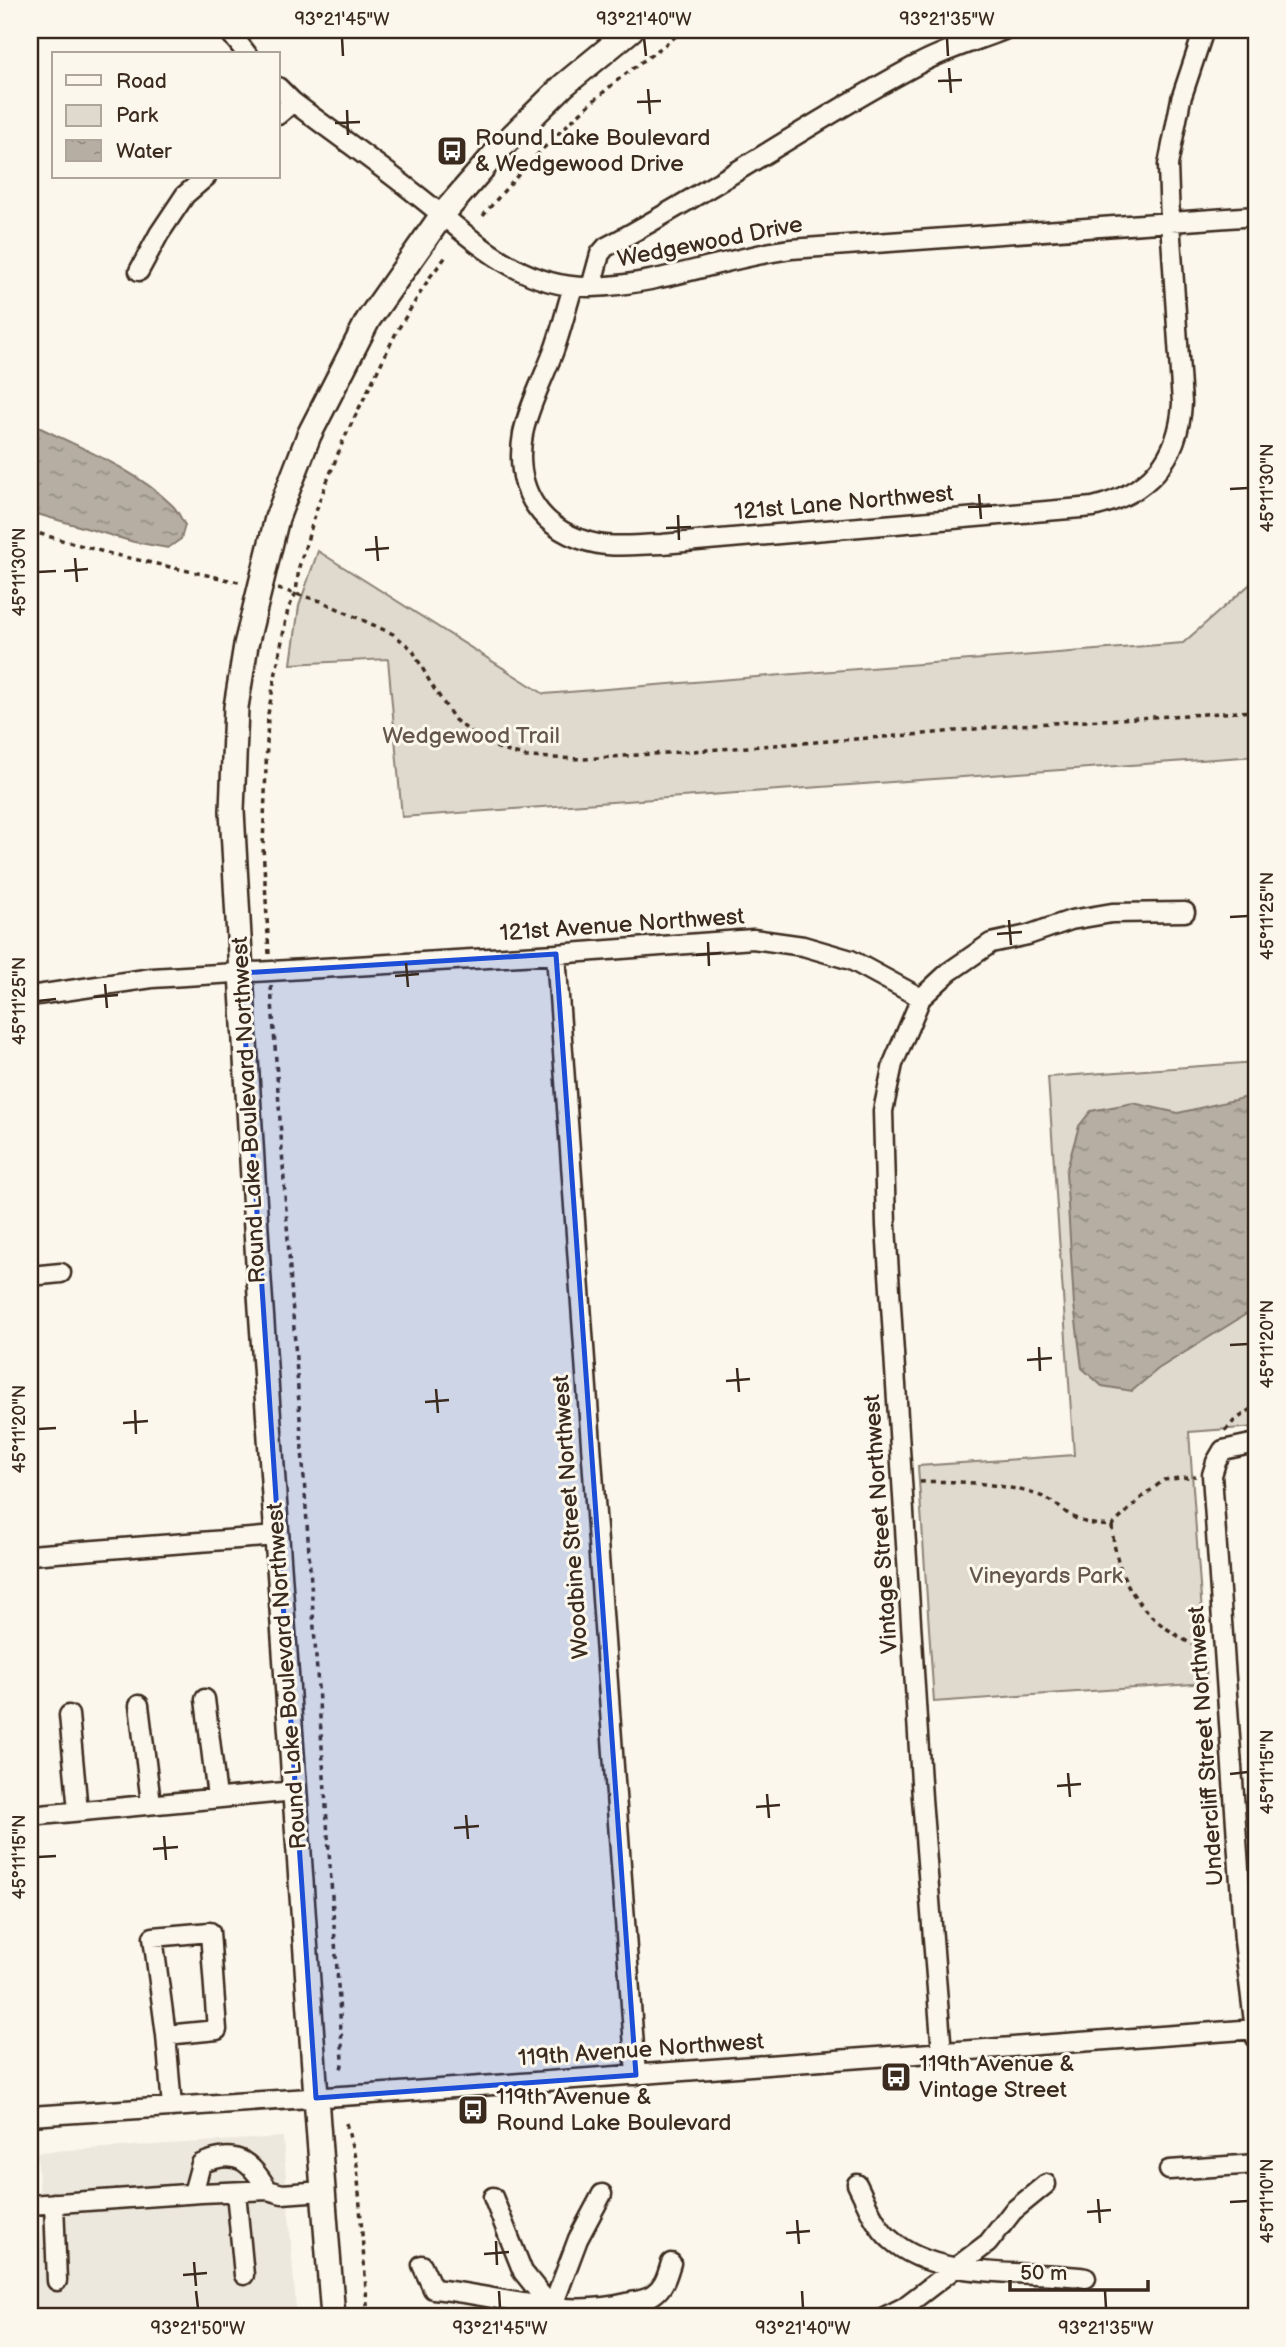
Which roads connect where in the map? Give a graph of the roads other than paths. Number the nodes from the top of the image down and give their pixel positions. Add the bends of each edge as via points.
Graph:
1 (228, 30) edge
2 (631, 30) edge
3 (1004, 30) edge
4 (1204, 30) edge
5 (245, 52) edge
6 (280, 89) edge
7 (293, 102) junction
8 (280, 113) edge
9 (205, 178) edge
10 (442, 215) junction
11 (1256, 216) edge
12 (1170, 222) junction
13 (139, 271) dead end
14 (582, 287) junction
15 (1185, 912) dead end
16 (556, 954) junction
17 (241, 973) junction
18 (30, 996) edge
19 (921, 998) junction
20 (61, 1273) dead end
21 (30, 1276) edge
22 (1256, 1443) edge
23 (277, 1536) junction
24 (30, 1555) edge
25 (205, 1699) dead end
26 (139, 1705) dead end
27 (69, 1715) dead end
28 (295, 1791) junction
29 (217, 1797) junction
30 (151, 1804) junction
31 (78, 1811) junction
32 (30, 1815) edge
33 (1256, 2032) edge
34 (166, 2035) junction
35 (942, 2053) junction
36 (636, 2076) junction
37 (316, 2098) junction
38 (172, 2107) junction
39 (30, 2116) edge
40 (1256, 2164) edge
41 (1169, 2169) dead end
42 (858, 2184) dead end
43 (1046, 2184) dead end
44 (268, 2190) junction
45 (323, 2191) junction
46 (236, 2192) junction
47 (193, 2193) junction
48 (601, 2194) dead end
49 (493, 2197) dead end
50 (54, 2203) junction
51 (30, 2205) edge
52 (671, 2263) dead end
53 (422, 2264) dead end
54 (953, 2268) junction
55 (244, 2275) dead end
56 (1086, 2278) dead end
57 (57, 2281) dead end
58 (553, 2313) edge
59 (333, 2317) edge
60 (884, 2317) edge

1 - 5 street
2 - 10 main road, Round Lake Boulevard Northwest via 530,117
3 - 14 street via 915,66 606,247
4 - 12 street via 1173,132 1168,165
6 - 7 street, Wedgewood Drive
7 - 8 street
7 - 10 street, Wedgewood Drive
9 - 13 street via 185,195
10 - 14 street, Wedgewood Drive via 474,242 531,277
10 - 17 main road, Round Lake Boulevard Northwest via 363,330 309,435 277,518 236,707 232,811
11 - 12 street, Wedgewood Drive
12 - 14 street, Wedgewood Drive via 791,249 656,280
12 - 14 street, 121st Lane Northwest via 1182,403 1176,439 1160,468 1131,494 1093,507 662,544 600,545 568,536 545,519 530,498 522,470 523,434
15 - 19 street via 1112,913 991,943
16 - 17 street, 121st Avenue Northwest
16 - 19 street, 121st Avenue Northwest via 753,939 803,946 851,960
16 - 36 street, Woodbine Street Northwest
17 - 18 street, 121st Avenue Northwest via 118,982
17 - 23 main road, Round Lake Boulevard Northwest
19 - 35 street, Vintage Street Northwest via 892,1064 883,1111 886,1226
20 - 21 street
22 - 33 street, Undercliff Street Northwest via 1223,1450 1212,1475 1244,1941
23 - 24 street
23 - 28 main road, Round Lake Boulevard Northwest
25 - 29 street
26 - 30 street
27 - 31 street
28 - 29 street
28 - 37 main road, Round Lake Boulevard Northwest
29 - 30 street
30 - 31 street
31 - 32 street
33 - 35 street, 119th Avenue Northwest
34 - 34 street via 153,1937 210,1932 217,2030
34 - 38 street
35 - 36 street, 119th Avenue Northwest
36 - 37 street, 119th Avenue Northwest
37 - 38 street, 119th Avenue Northwest
37 - 45 main road, Round Lake Boulevard Northwest
38 - 39 street, 119th Avenue Northwest
40 - 41 street
42 - 54 street via 888,2238 914,2256
43 - 54 street via 1013,2211 988,2243
44 - 45 street via 282,2194
44 - 46 street
44 - 47 street via 250,2165 230,2158 201,2164
45 - 59 main road, Round Lake Boulevard Northwest
46 - 47 street
46 - 55 street
47 - 50 street
48 - 58 street via 578,2239
49 - 58 street via 523,2272
50 - 51 street
50 - 57 street
52 - 58 street via 664,2286 652,2297
53 - 58 street via 433,2289
54 - 56 street
54 - 60 street

